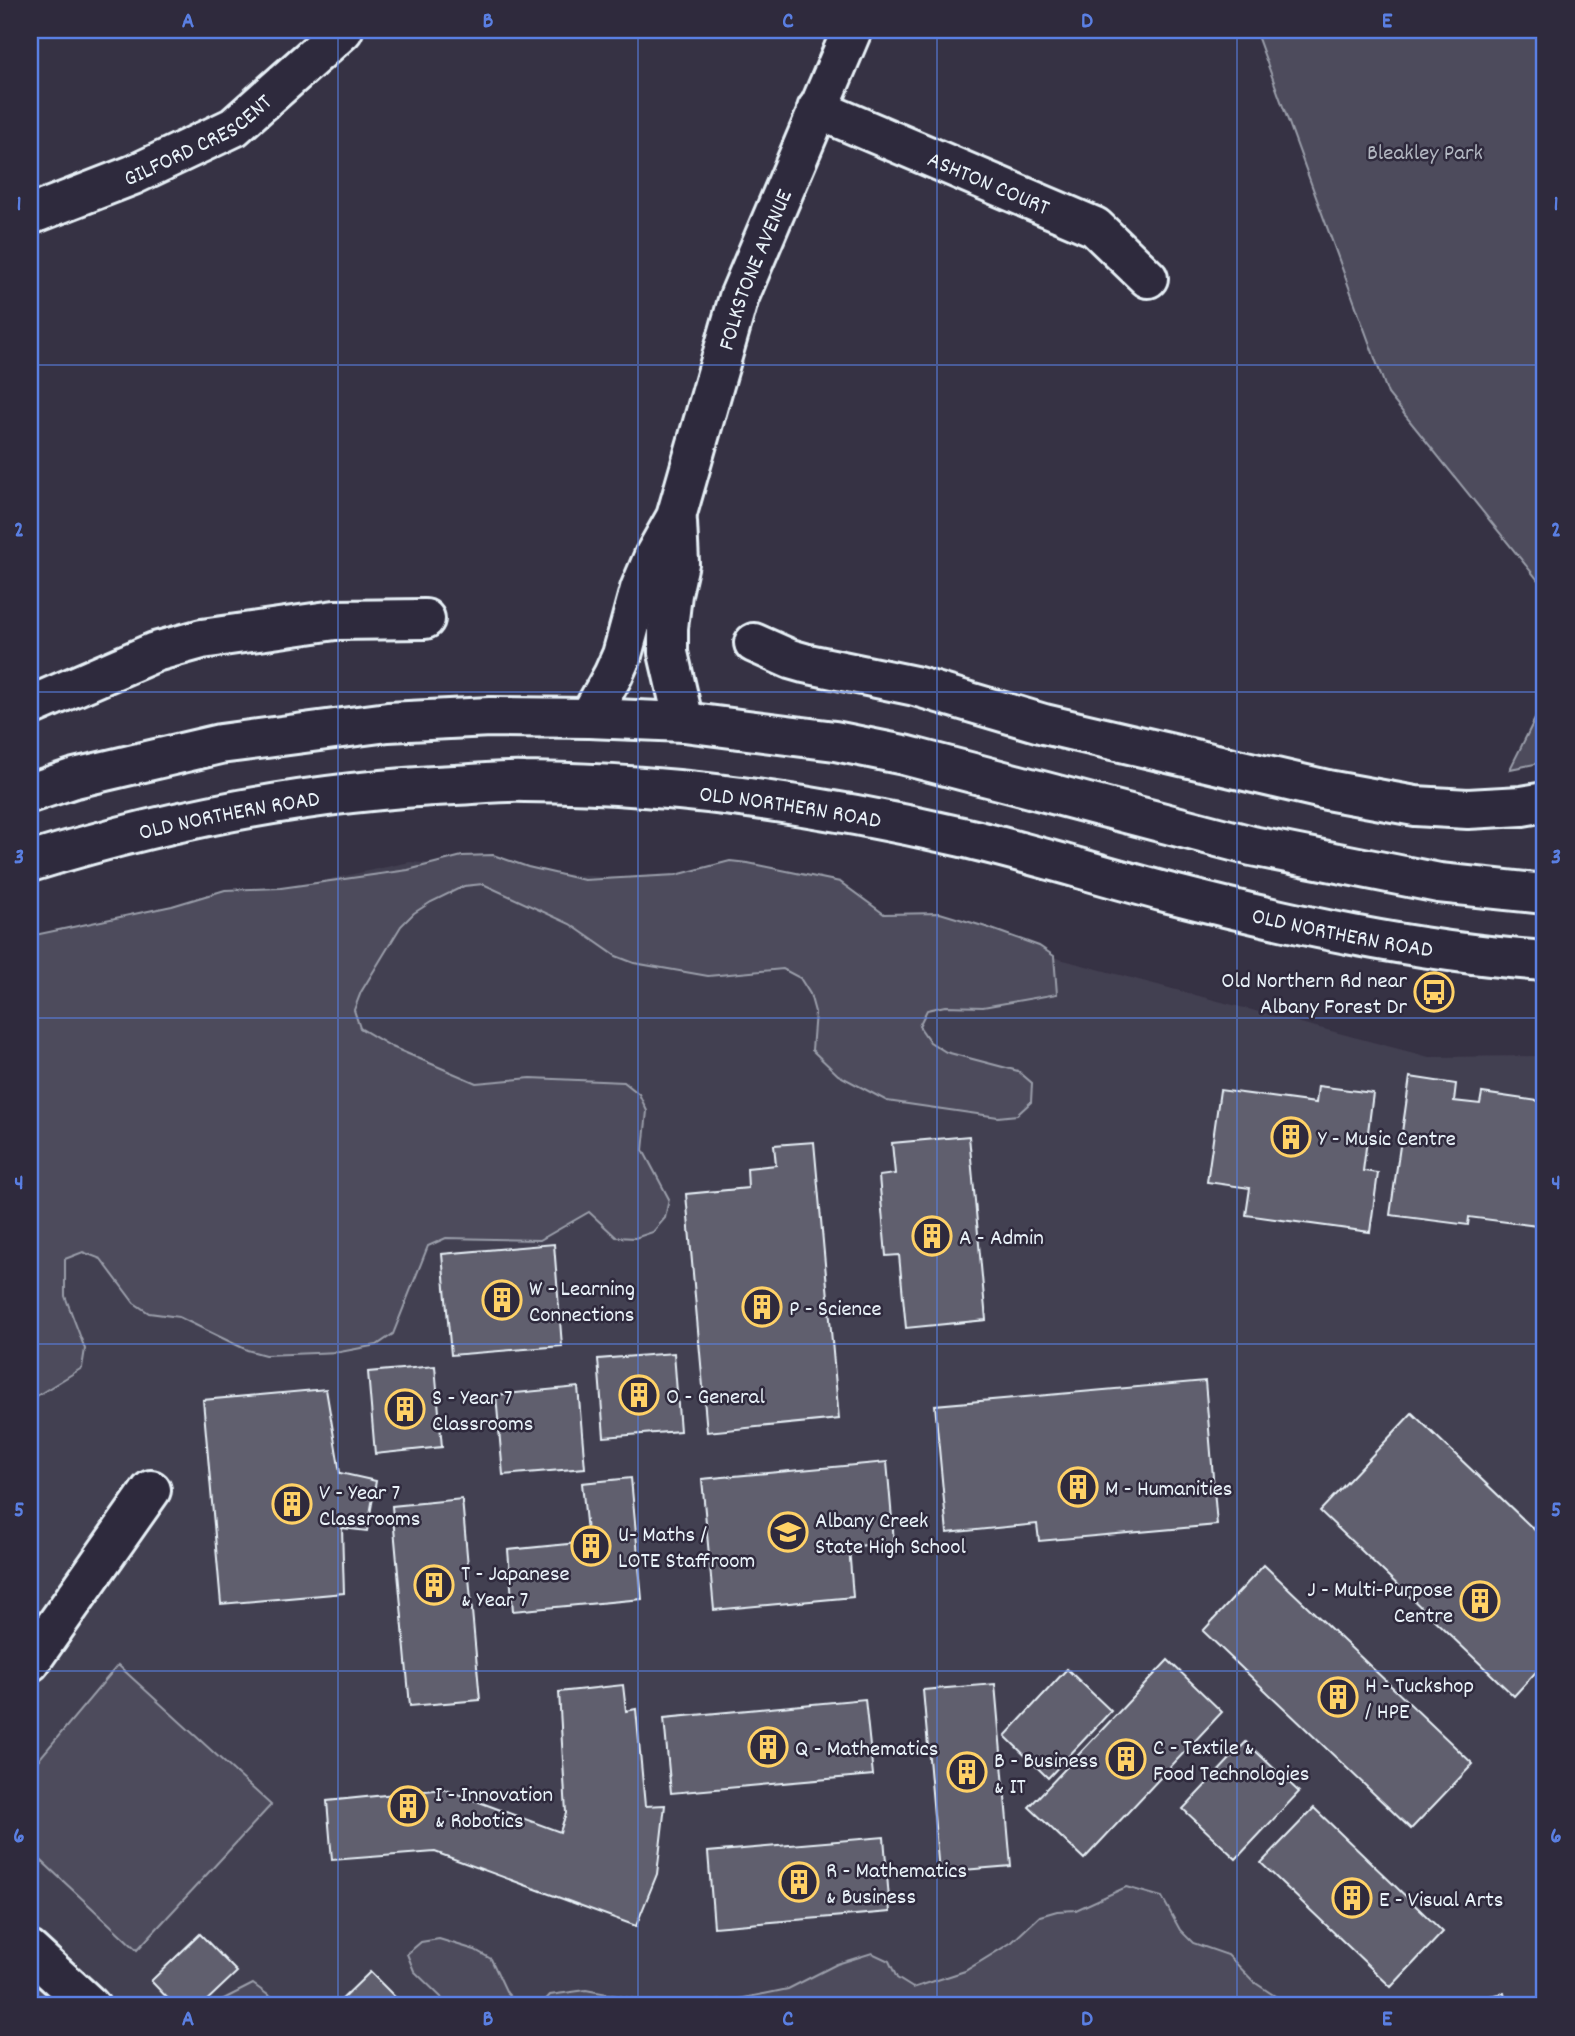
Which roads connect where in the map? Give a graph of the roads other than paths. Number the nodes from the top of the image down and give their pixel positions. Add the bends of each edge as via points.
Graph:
1 (343, 30) edge
2 (852, 30) edge
3 (817, 110) junction
4 (30, 215) edge
5 (1148, 278) dead end
6 (676, 517) junction
7 (425, 619) dead end
8 (754, 643) dead end
9 (30, 706) edge
10 (589, 718) junction
11 (684, 722) junction
12 (30, 793) edge
13 (1545, 802) edge
14 (30, 862) edge
15 (1545, 894) edge
16 (1545, 961) edge
17 (151, 1490) dead end
18 (30, 1662) edge
19 (30, 1951) edge
20 (90, 2006) edge

1 - 4 main road, GILFORD CRESCENT via 234,127 133,175
2 - 3 main road, FOLKSTONE AVENUE
3 - 5 main road, ASHTON COURT via 1095,227
3 - 6 main road, FOLKSTONE AVENUE via 739,297
6 - 10 main road, FOLKSTONE AVENUE via 640,589 622,655
6 - 11 main road, FOLKSTONE AVENUE via 679,563 668,653
7 - 9 main road via 335,620 202,639 155,652
8 - 13 main road via 804,663 915,686 1044,724 1327,790 1415,806 1468,808
10 - 11 main road
10 - 12 main road via 490,717 305,732 147,760
11 - 15 main road via 835,741 1252,846 1439,883
14 - 16 main road, OLD NORTHERN ROAD via 198,817 307,797 524,782 653,788 861,815 1294,924 1401,944
17 - 18 main road
19 - 20 main road

